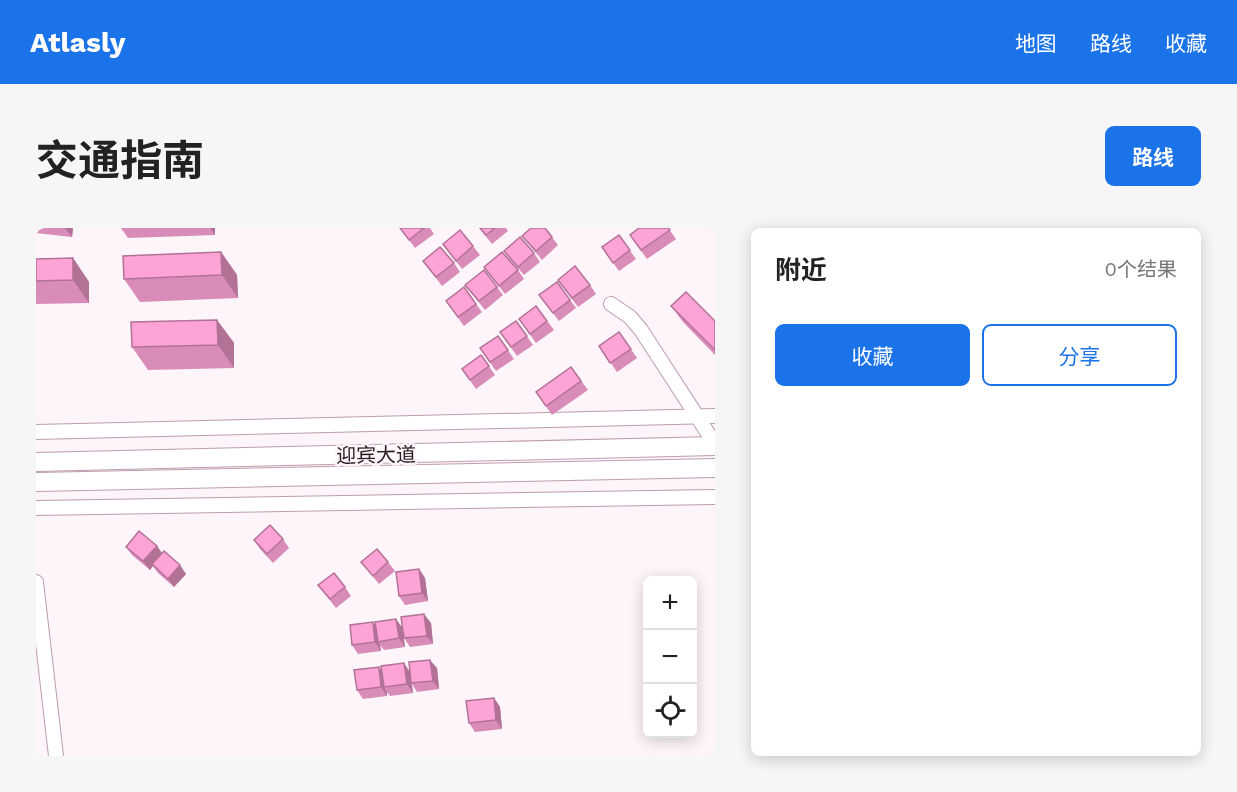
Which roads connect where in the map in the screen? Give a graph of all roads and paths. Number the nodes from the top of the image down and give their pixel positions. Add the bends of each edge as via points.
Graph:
1 (611, 304) dead end
2 (696, 416) junction
3 (715, 416) edge
4 (36, 432) edge
5 (715, 445) edge
6 (36, 462) edge
7 (715, 468) edge
8 (36, 482) edge
9 (715, 497) edge
10 (36, 508) edge
11 (36, 582) edge
12 (56, 756) edge

1 - 2 street via 635,324
2 - 3 street
2 - 4 street
2 - 5 street
5 - 6 main road, 迎宾大道
7 - 8 main road, 迎宾大道
9 - 10 street
11 - 12 street

